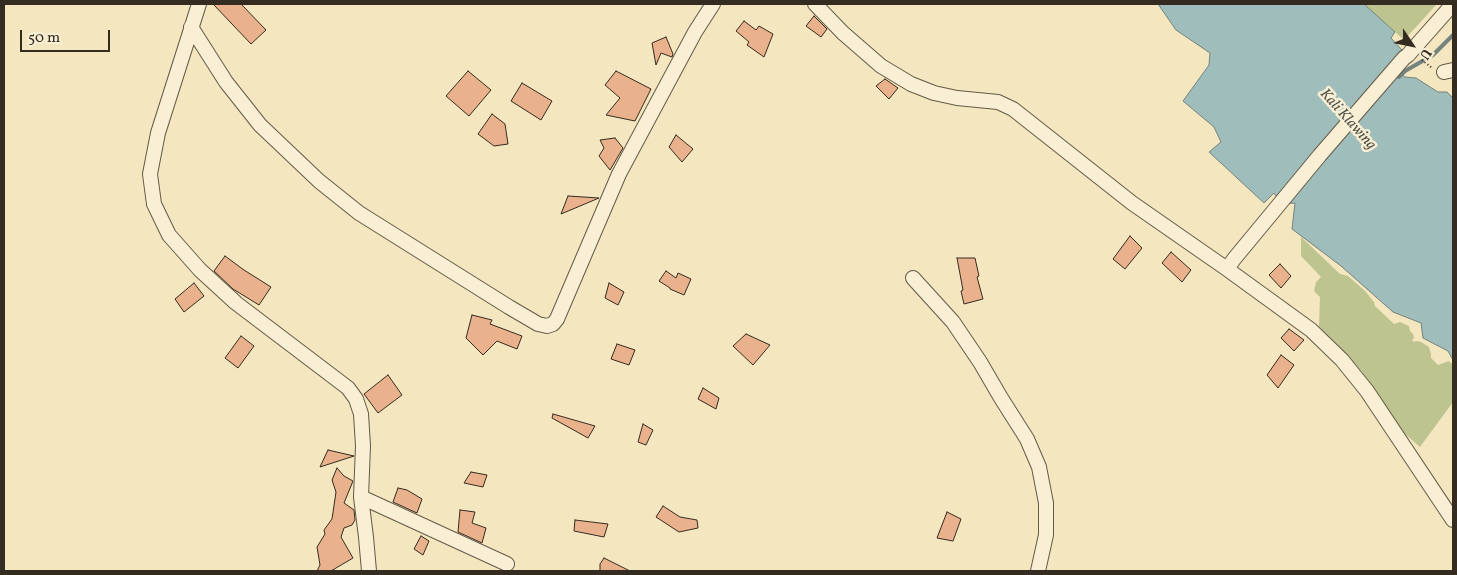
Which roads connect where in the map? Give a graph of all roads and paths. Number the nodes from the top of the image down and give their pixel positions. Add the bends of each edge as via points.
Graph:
1 (199, 4) edge
2 (713, 4) edge
3 (816, 4) edge
4 (1450, 7) edge
5 (191, 26) junction
6 (1408, 55) junction
7 (1448, 71) edge
8 (1231, 264) junction
9 (913, 278) dead end
10 (361, 497) junction
11 (1453, 520) edge
12 (507, 564) dead end
13 (369, 571) edge
14 (1038, 571) edge

1 - 5 street
2 - 5 street via 619,174 557,319 547,326 509,307 359,213 319,180 260,125 226,82
3 - 8 street via 881,66 934,93 998,102 1013,109 1132,203
4 - 6 street
5 - 10 street via 158,133 150,174 154,204 169,235 200,270 236,303 348,388 356,399 361,414 363,446
6 - 7 path via 1437,71
6 - 8 street via 1320,155
8 - 11 street via 1342,360 1367,391
9 - 14 street via 953,322 980,362 1039,467 1046,503 1046,535
10 - 12 street
10 - 13 street

